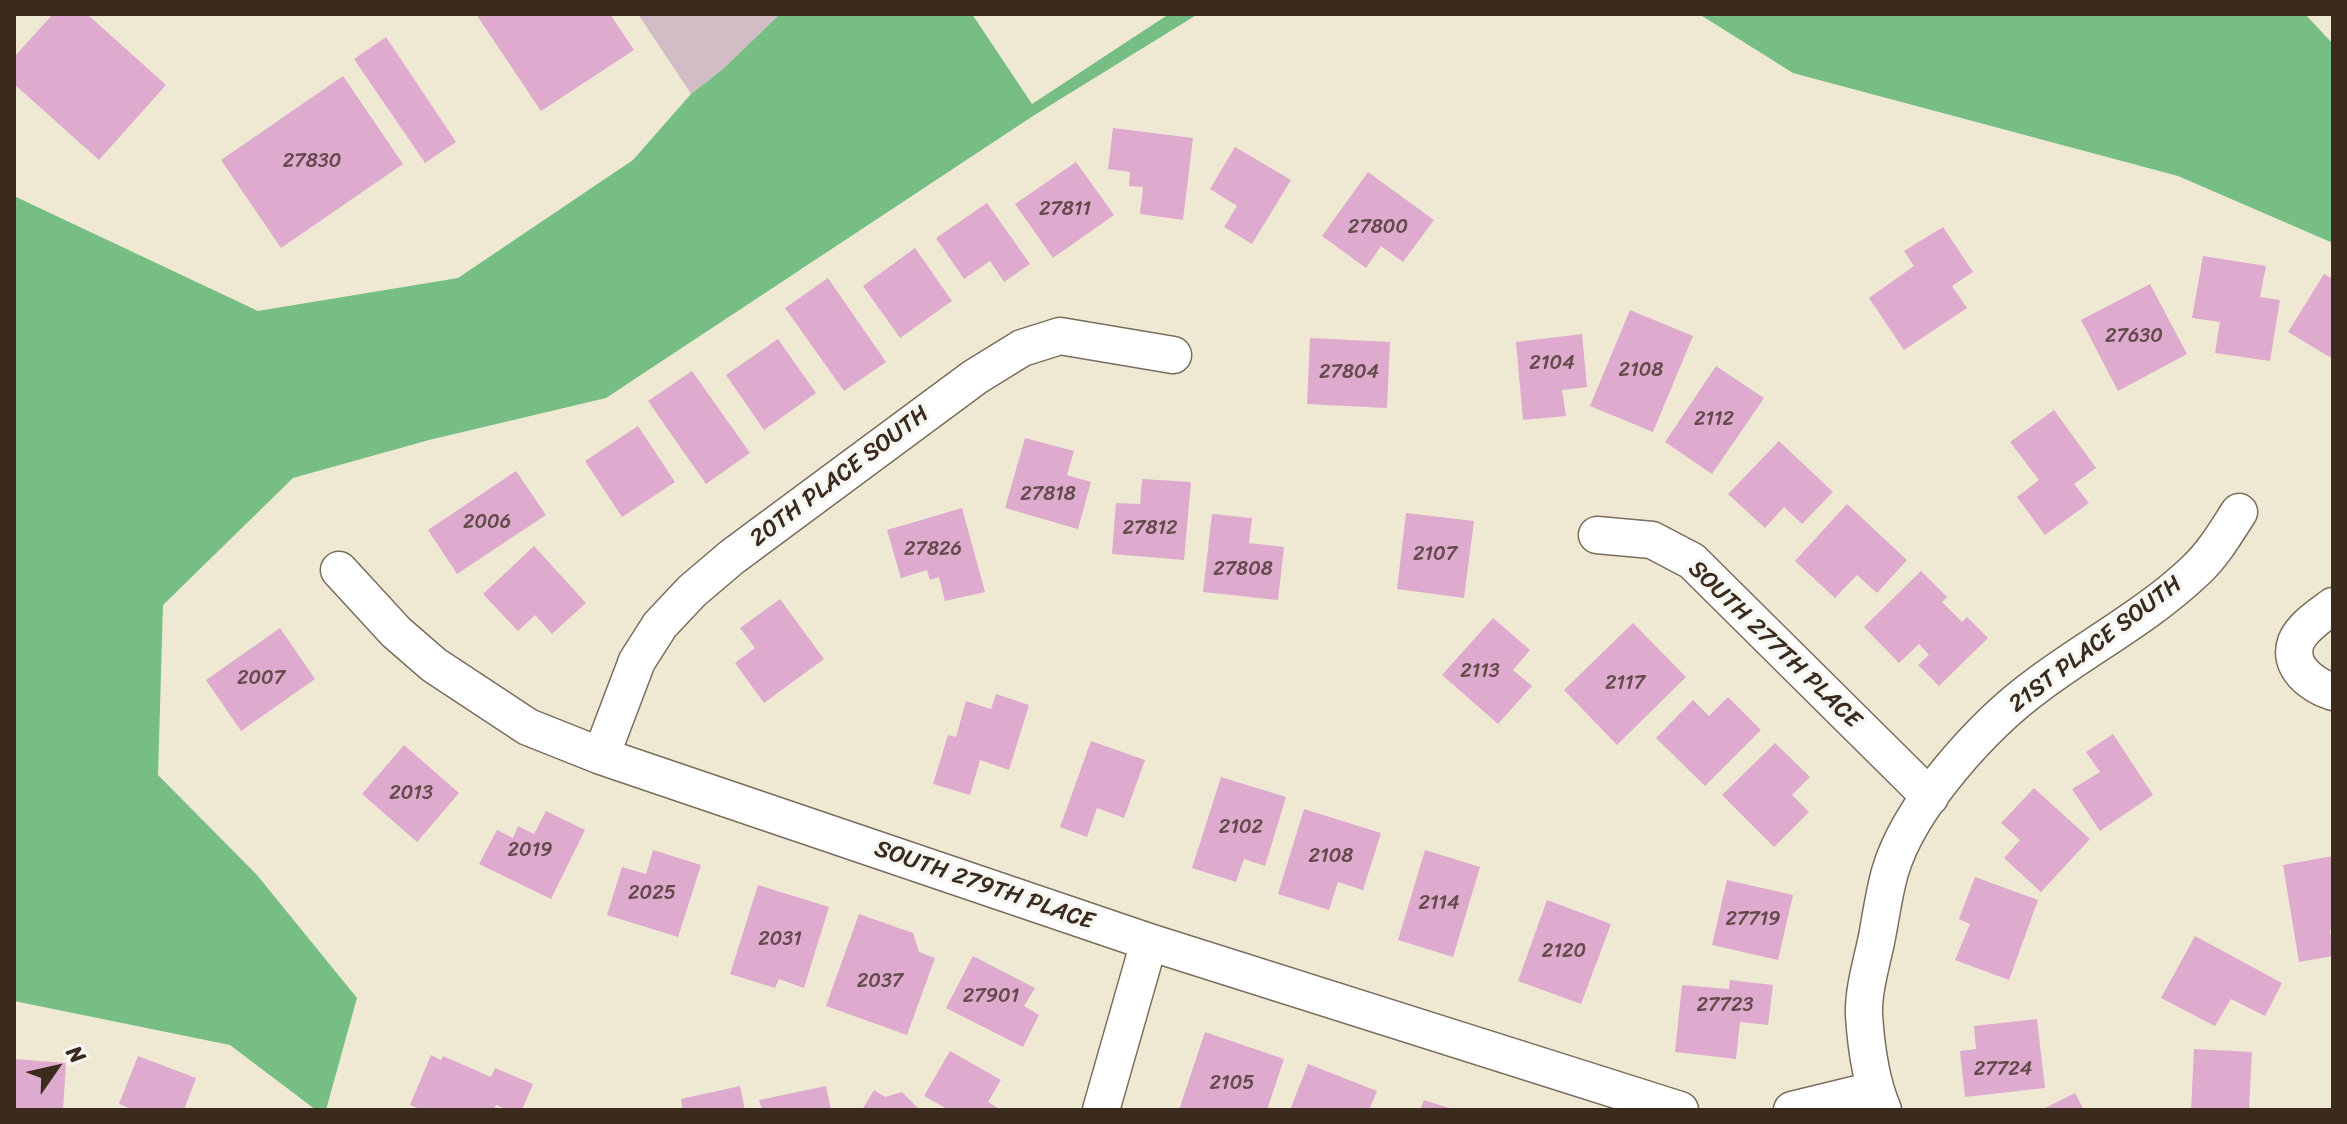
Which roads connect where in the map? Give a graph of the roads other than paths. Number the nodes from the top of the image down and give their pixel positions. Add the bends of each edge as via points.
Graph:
1 (1173, 355) dead end
2 (2239, 512) dead end
3 (1597, 535) dead end
4 (339, 570) dead end
5 (2333, 606) edge
6 (2333, 692) edge
7 (601, 756) junction
8 (1930, 797) junction
9 (1149, 942) junction
10 (1878, 1100) edge
11 (1101, 1110) edge
12 (1680, 1110) edge
13 (1792, 1110) edge

1 - 7 street, 20TH PLACE SOUTH via 1060,336 1022,348 975,377 692,591 660,625 637,661
2 - 8 street, 21ST PLACE SOUTH via 2197,569 2036,685 1979,736
3 - 8 street, SOUTH 277TH PLACE via 1652,540 1692,561
4 - 7 street, SOUTH 279TH PLACE via 434,665 528,727
5 - 6 street via 2297,640 2294,657 2303,675
7 - 9 street, SOUTH 279TH PLACE
8 - 10 street, 21ST PLACE SOUTH via 1907,831 1891,870 1872,958 1864,1013
9 - 11 street
9 - 12 street, SOUTH 279TH PLACE
10 - 13 street

